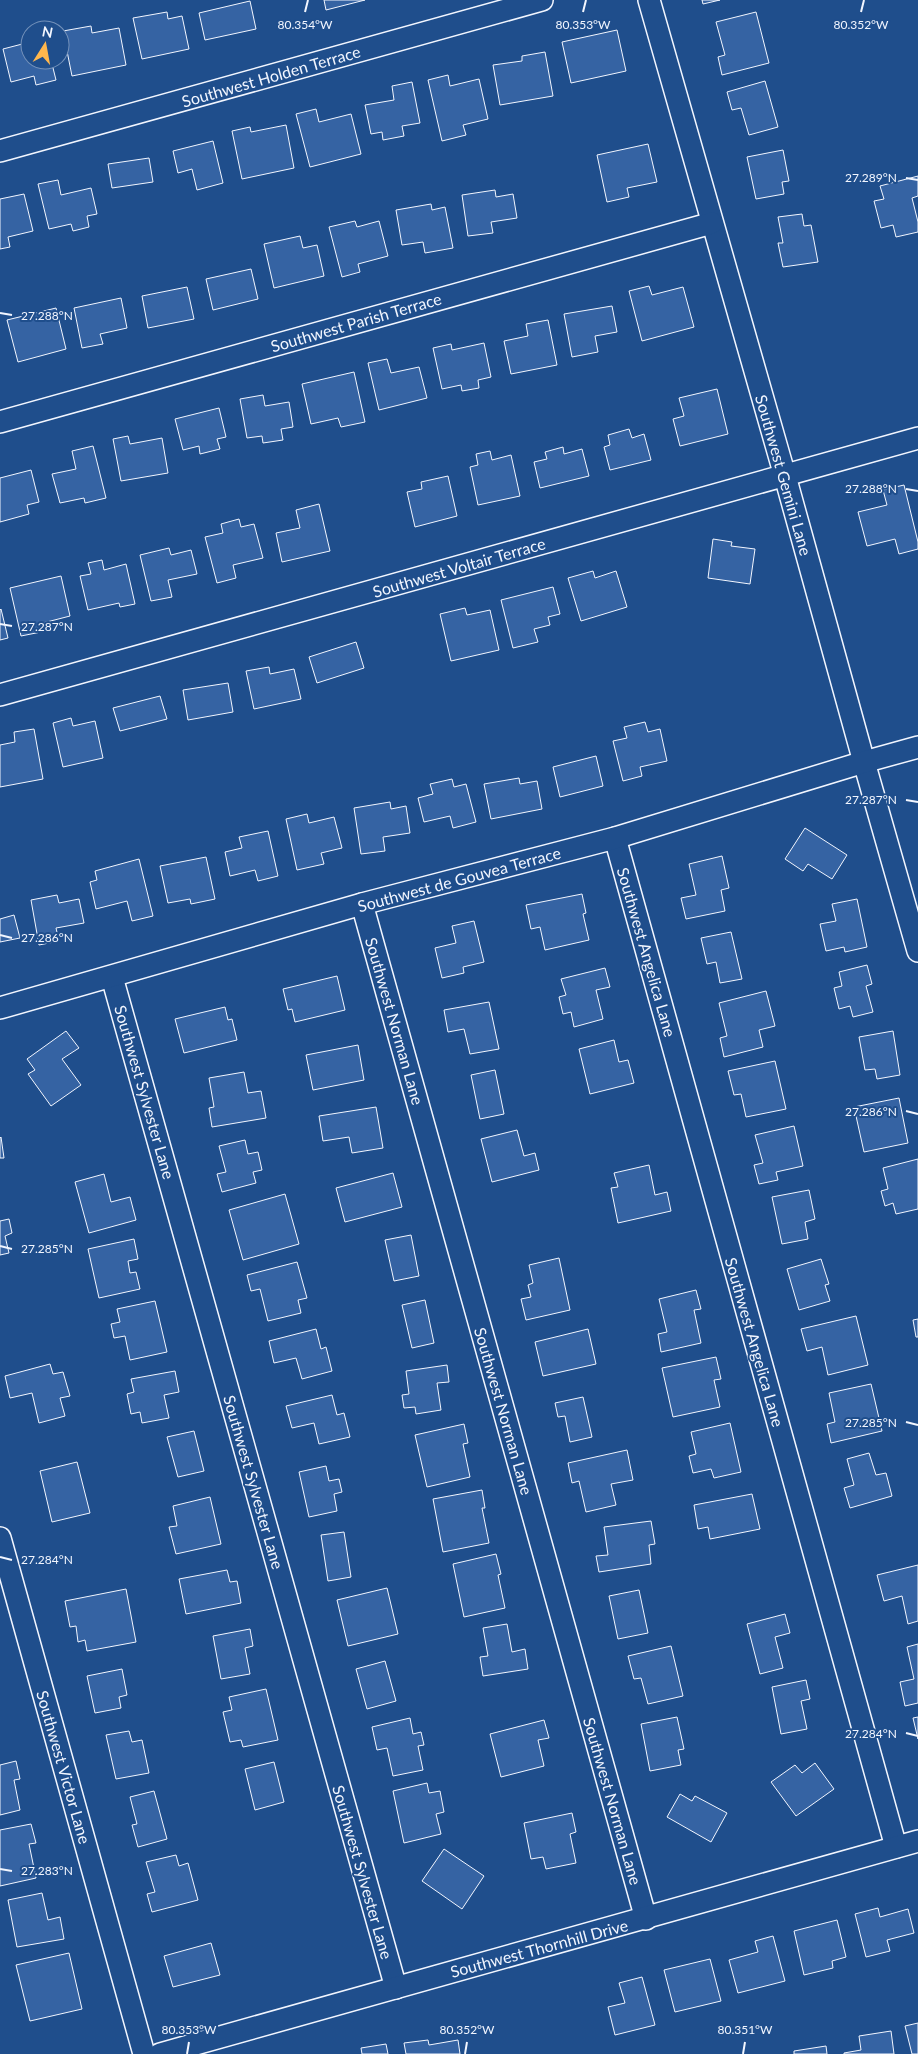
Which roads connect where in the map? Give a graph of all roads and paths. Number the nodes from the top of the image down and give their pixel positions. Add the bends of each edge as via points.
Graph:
1 (542, 0) edge
2 (648, 0) edge
3 (0, 152) edge
4 (712, 223) junction
5 (0, 422) edge
6 (918, 438) edge
7 (785, 476) junction
8 (0, 695) edge
9 (918, 747) edge
10 (864, 762) junction
11 (615, 838) junction
12 (362, 904) junction
13 (918, 951) edge
14 (112, 977) junction
15 (0, 1008) edge
16 (0, 1538) edge
17 (918, 1841) edge
18 (896, 1847) junction
19 (646, 1919) junction
20 (396, 1988) junction
21 (144, 2054) edge
22 (160, 2054) edge

1 - 3 street, Southwest Holden Terrace
2 - 4 street, Southwest Gemini Lane
4 - 5 street, Southwest Parish Terrace
4 - 7 street, Southwest Gemini Lane
6 - 7 street, Southwest Voltair Terrace
7 - 8 street, Southwest Voltair Terrace
7 - 10 street, Southwest Gemini Lane
9 - 10 street, Southwest de Gouvea Terrace
10 - 11 street, Southwest de Gouvea Terrace
10 - 13 street, Southwest Gemini Lane
11 - 12 street, Southwest de Gouvea Terrace
11 - 18 street, Southwest Angelica Lane
12 - 14 street, Southwest de Gouvea Terrace
12 - 19 street, Southwest Norman Lane
14 - 15 street, Southwest de Gouvea Terrace
14 - 20 street, Southwest Sylvester Lane
16 - 21 street, Southwest Victor Lane
17 - 18 street, Southwest Thornhill Drive
18 - 19 street, Southwest Thornhill Drive
19 - 20 street, Southwest Thornhill Drive
20 - 22 street, Southwest Thornhill Drive

